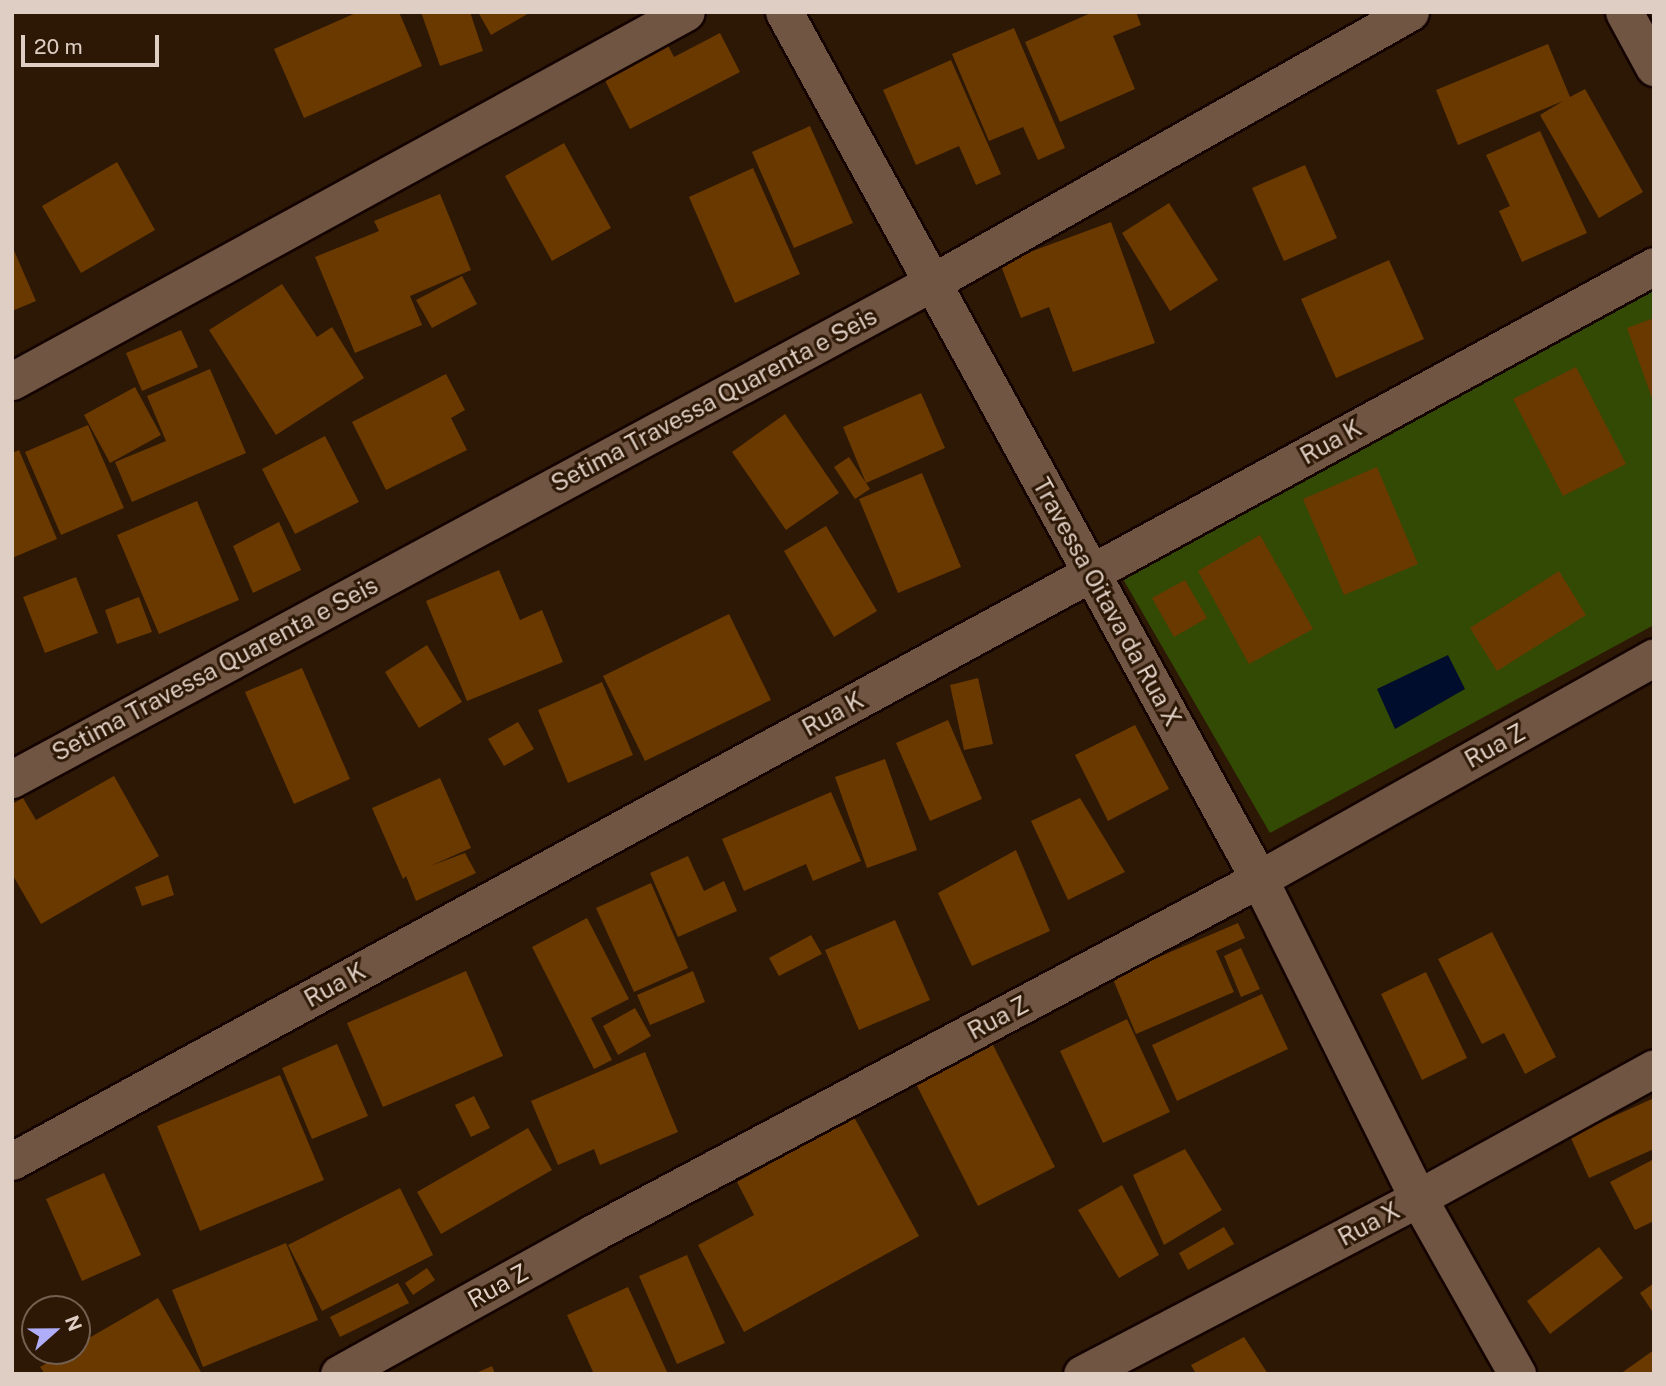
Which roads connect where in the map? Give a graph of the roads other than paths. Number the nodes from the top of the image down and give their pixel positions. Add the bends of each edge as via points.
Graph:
1 (686, 12) edge
2 (784, 12) edge
3 (1410, 12) edge
4 (1624, 12) edge
5 (1654, 67) edge
6 (1654, 266) edge
7 (933, 282) junction
8 (12, 381) edge
9 (1091, 573) junction
10 (1654, 657) edge
11 (12, 779) edge
12 (1259, 879) junction
13 (1654, 1069) edge
14 (12, 1161) edge
15 (1418, 1198) junction
16 (339, 1374) edge
17 (1082, 1374) edge
18 (1517, 1374) edge

1 - 8 street
2 - 7 street, Travessa Oitava da Rua X
3 - 7 street, Setima Travessa Quarenta e Seis
4 - 5 street
6 - 9 street, Rua K
7 - 9 street, Travessa Oitava da Rua X
7 - 11 street, Setima Travessa Quarenta e Seis
9 - 12 street, Travessa Oitava da Rua X
9 - 14 street, Rua K
10 - 12 street, Rua Z
12 - 15 street, Travessa Oitava da Rua X
12 - 16 street, Rua Z
13 - 15 street, Rua X
15 - 17 street, Rua X
15 - 18 street, Travessa Oitava da Rua X

